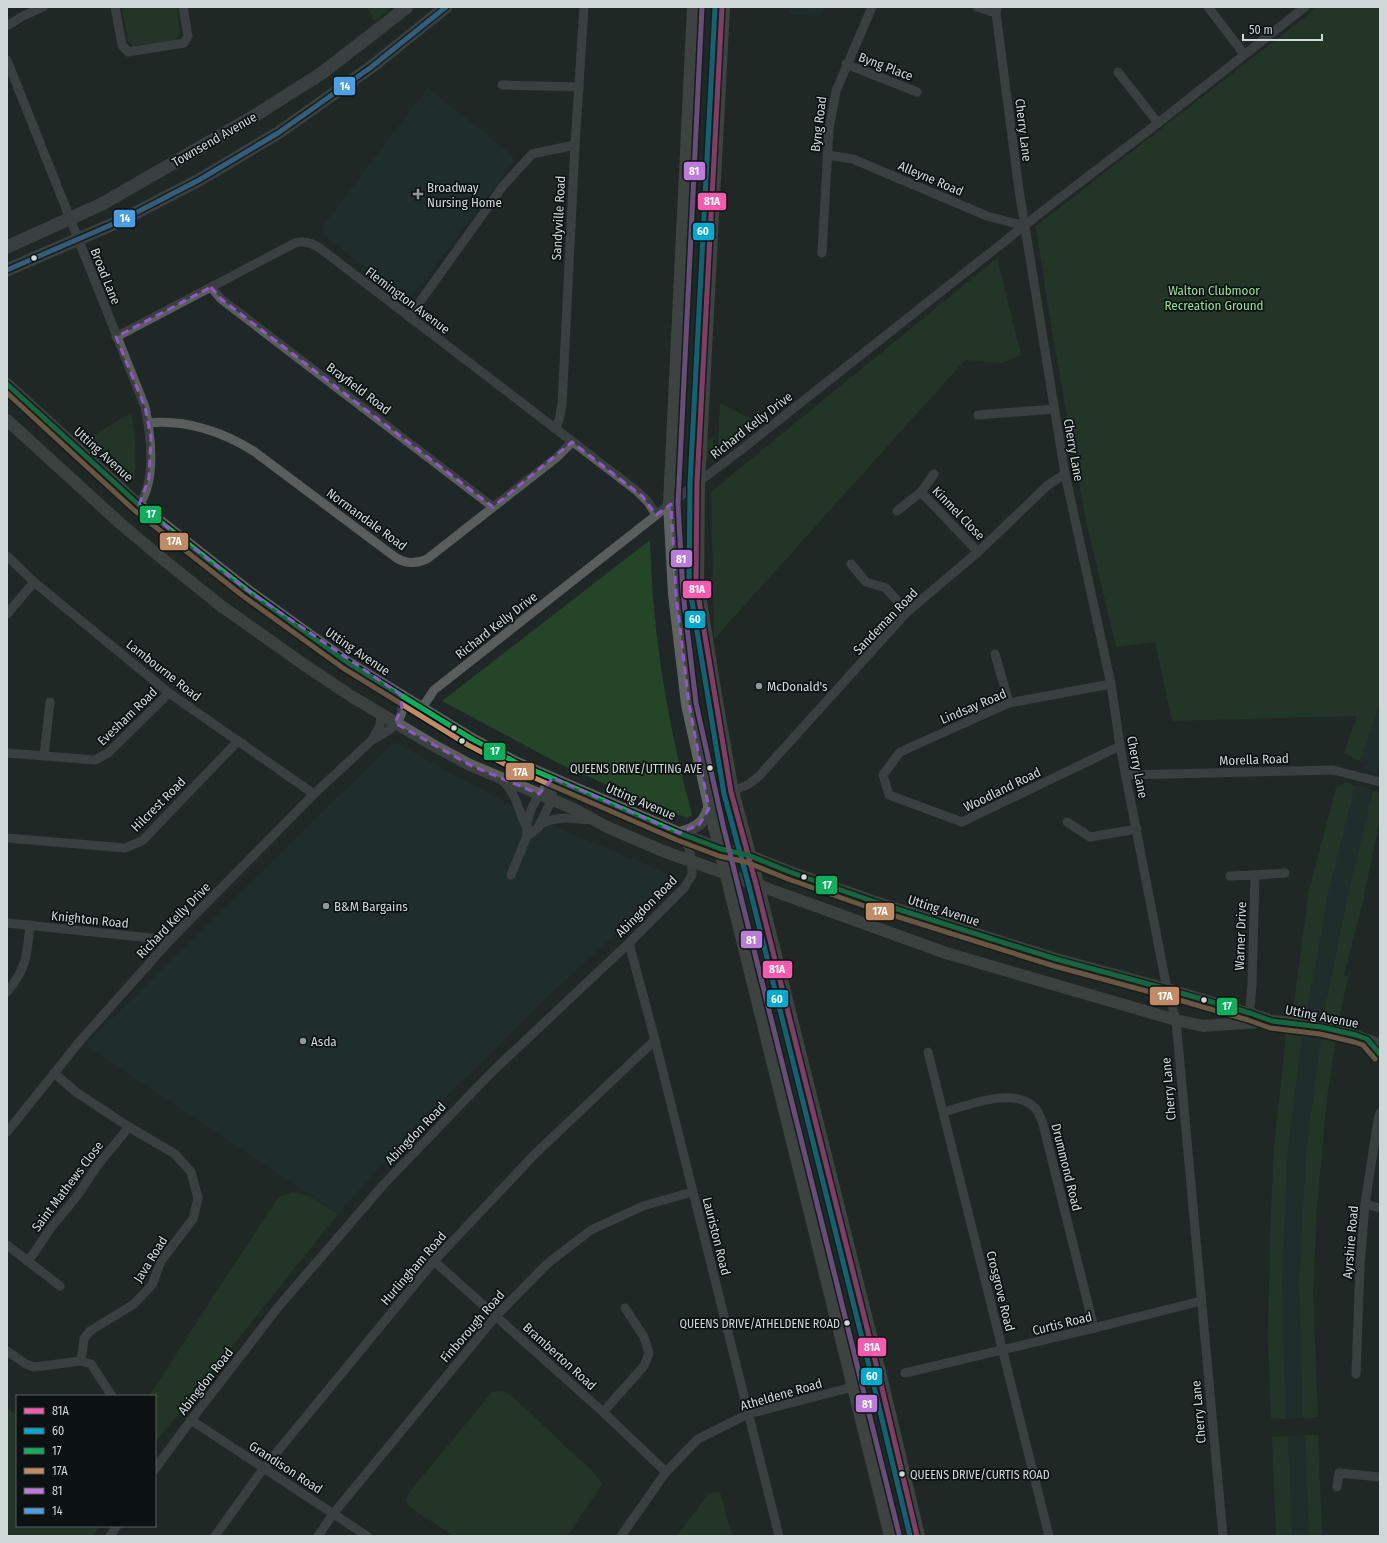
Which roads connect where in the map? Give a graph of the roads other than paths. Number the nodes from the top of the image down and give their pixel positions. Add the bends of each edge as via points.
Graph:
1 (44, 7) edge
2 (115, 7) edge
3 (183, 7) edge
4 (407, 7) edge
5 (446, 7) edge
6 (584, 7) edge
7 (696, 7) edge
8 (722, 7) edge
9 (872, 7) edge
10 (977, 7) edge
11 (1208, 7) edge
12 (1305, 7) edge
13 (996, 10) edge
14 (7, 26) edge
15 (1244, 54) junction
16 (7, 60) edge
17 (846, 64) junction
18 (1118, 72) dead end
19 (502, 85) dead end
20 (579, 87) junction
21 (917, 92) dead end
22 (1158, 123) junction
23 (575, 145) junction
24 (827, 155) junction
25 (69, 220) junction
26 (1025, 226) junction
27 (77, 240) junction
28 (7, 247) edge
29 (822, 253) dead end
30 (7, 270) edge
31 (211, 288) junction
32 (409, 317) junction
33 (116, 337) junction
34 (7, 384) edge
35 (1054, 409) junction
36 (978, 415) dead end
37 (7, 420) edge
38 (148, 423) junction
39 (555, 429) junction
40 (572, 442) junction
41 (934, 474) dead end
42 (1065, 474) junction
43 (697, 484) junction
44 (921, 492) junction
45 (671, 504) junction
46 (139, 505) junction
47 (493, 507) junction
48 (897, 511) dead end
49 (656, 515) junction
50 (978, 552) junction
51 (7, 556) edge
52 (851, 564) dead end
53 (34, 582) junction
54 (907, 612) junction
55 (7, 614) edge
56 (995, 654) dead end
57 (1111, 684) junction
58 (169, 693) junction
59 (400, 694) junction
60 (50, 702) dead end
61 (1009, 703) junction
62 (422, 708) junction
63 (381, 715) junction
64 (395, 723) junction
65 (372, 740) junction
66 (238, 741) junction
67 (1120, 746) junction
68 (7, 753) edge
69 (44, 756) junction
70 (883, 775) joint
71 (1127, 775) junction
72 (498, 777) junction
73 (553, 778) junction
74 (1380, 782) edge
75 (731, 792) junction
76 (314, 794) junction
77 (538, 794) junction
78 (552, 799) junction
79 (710, 803) junction
80 (592, 820) junction
81 (1067, 822) dead end
82 (540, 824) junction
83 (526, 826) junction
84 (1137, 829) junction
85 (680, 833) junction
86 (527, 836) junction
87 (7, 838) edge
88 (721, 849) junction
89 (748, 855) junction
90 (692, 862) junction
91 (1285, 873) dead end
92 (728, 874) junction
93 (1255, 875) junction
94 (511, 876) dead end
95 (1230, 876) dead end
96 (756, 884) junction
97 (7, 923) edge
98 (30, 926) junction
99 (170, 940) junction
100 (629, 943) junction
101 (1167, 989) junction
102 (7, 992) edge
103 (1249, 1018) junction
104 (1176, 1020) junction
105 (655, 1040) junction
106 (1367, 1040) junction
107 (1380, 1045) edge
108 (928, 1052) dead end
109 (1380, 1054) edge
110 (54, 1073) junction
111 (944, 1112) junction
112 (1380, 1113) edge
113 (129, 1127) junction
114 (7, 1132) edge
115 (692, 1192) junction
116 (1366, 1204) junction
117 (1380, 1208) edge
118 (7, 1245) edge
119 (27, 1261) junction
120 (434, 1261) junction
121 (60, 1286) dead end
122 (1201, 1301) junction
123 (625, 1308) dead end
124 (496, 1316) junction
125 (1094, 1328) junction
126 (1002, 1350) junction
127 (7, 1351) edge
128 (81, 1361) junction
129 (905, 1373) dead end
130 (1356, 1374) dead end
131 (880, 1380) junction
132 (854, 1388) junction
133 (111, 1395) edge
134 (603, 1412) junction
135 (748, 1414) junction
136 (191, 1420) junction
137 (156, 1468) edge
138 (263, 1469) junction
139 (666, 1472) junction
140 (1380, 1477) edge
141 (1337, 1487) dead end
142 (333, 1514) junction
143 (116, 1527) edge
144 (110, 1536) edge
145 (215, 1536) edge
146 (318, 1536) edge
147 (367, 1536) edge
148 (621, 1536) edge
149 (779, 1536) edge
150 (892, 1536) edge
151 (917, 1536) edge
152 (1049, 1536) edge
153 (1223, 1536) edge

1 - 14 street
2 - 3 street via 122,45 128,52 184,43 188,36
4 - 25 main road, Townsend Avenue via 322,73 251,118 102,204
5 - 27 main road via 370,68 278,133 192,184 120,222
6 - 20 street, Sandyville Road
7 - 45 highway
8 - 43 highway
9 - 17 street, Byng Road
10 - 13 street
11 - 15 street
12 - 15 street, Richard Kelly Drive
13 - 26 street, Cherry Lane
15 - 22 street, Richard Kelly Drive
16 - 25 street, Broad Lane
17 - 21 street, Byng Place
17 - 24 street, Byng Road via 836,91
18 - 22 street
19 - 20 street
20 - 23 street, Sandyville Road
22 - 26 street, Richard Kelly Drive
23 - 32 street via 532,154 503,186
23 - 39 street, Sandyville Road via 562,405
24 - 26 street, Alleyne Road via 853,159 987,216
24 - 29 street, Byng Road
25 - 27 street, Broad Lane
25 - 28 main road, Townsend Avenue
26 - 35 street, Cherry Lane
26 - 43 street, Richard Kelly Drive
27 - 30 main road
27 - 33 street, Broad Lane
31 - 32 street, Flemington Avenue via 295,243 305,242 316,245
31 - 33 street, Flemington Avenue
31 - 47 street, Brayfield Road via 221,299
32 - 39 street, Flemington Avenue
33 - 38 street, Broad Lane via 142,400
34 - 46 street, Utting Avenue
35 - 36 street
35 - 42 street, Cherry Lane
37 - 63 street, Utting Avenue via 122,525 208,595 300,662
38 - 46 street, Broad Lane via 151,452 149,478
38 - 47 street, Normandale Road via 185,424 220,434 246,447 387,552 405,562 416,563 427,559
39 - 40 street, Flemington Avenue
40 - 47 street, Normandale Road via 556,458
40 - 49 street, Flemington Avenue via 642,496
41 - 44 street, Kinmel Close
42 - 50 street, Sandeman Road via 1048,485
42 - 57 street, Cherry Lane
43 - 45 street, Richard Kelly Drive
43 - 75 highway via 696,582
44 - 48 street, Kinmel Close
44 - 50 street, Kinmel Close
45 - 49 street, Richard Kelly Drive
45 - 79 highway via 676,594 689,704
46 - 59 street, Utting Avenue via 247,590 347,662
49 - 62 street, Richard Kelly Drive via 434,690
50 - 54 street, Sandeman Road
51 - 53 street, Lambourne Road
52 - 54 street via 866,582 886,588
53 - 55 street
53 - 58 street, Lambourne Road
54 - 75 street, Sandeman Road via 759,776
56 - 61 street
57 - 61 street, Lindsay Road
57 - 67 street, Cherry Lane
58 - 66 street, Lambourne Road
58 - 69 street, Evesham Road via 108,754 95,760
59 - 62 street, Utting Avenue
59 - 64 street via 402,712
60 - 69 street
61 - 70 street, Lindsay Road via 900,752
62 - 73 street, Utting Avenue via 477,742
63 - 64 street, Utting Avenue
63 - 65 street, Richard Kelly Drive via 380,725
64 - 65 street, Richard Kelly Drive
64 - 72 street, Utting Avenue via 470,765
65 - 76 street, Richard Kelly Drive
66 - 76 street, Lambourne Road
66 - 87 street, Hilcrest Road via 142,841 125,848
67 - 70 street, Woodland Road via 962,822 889,795
67 - 71 street, Cherry Lane
68 - 69 street, Evesham Road
71 - 74 street, Morella Road via 1332,770
71 - 84 street, Cherry Lane
72 - 77 street, Utting Avenue
72 - 83 street via 514,794
73 - 77 street
73 - 78 street
73 - 85 street, Utting Avenue
75 - 89 highway
76 - 99 street, Richard Kelly Drive
77 - 78 street, Utting Avenue
77 - 83 street
78 - 80 street, Utting Avenue
78 - 82 street
79 - 85 street via 707,814 699,825 690,831
79 - 88 highway
80 - 82 street via 563,818
80 - 90 street, Utting Avenue
81 - 84 street via 1090,837
82 - 86 street
83 - 86 street
84 - 101 street, Cherry Lane
85 - 88 street, Utting Avenue
85 - 90 street, Abingdon Road via 689,848
86 - 94 street
88 - 89 street, Utting Avenue
88 - 92 highway
89 - 96 highway
89 - 101 street, Utting Avenue via 790,872 957,929 1056,960
90 - 92 street, Utting Avenue
90 - 100 street, Abingdon Road via 692,875 684,888
91 - 93 street
92 - 96 street, Utting Avenue
92 - 132 highway
93 - 95 street
93 - 103 street, Warner Drive
96 - 104 street, Utting Avenue via 946,953
96 - 131 highway
97 - 98 street, Knighton Road
98 - 99 street, Knighton Road
98 - 102 street via 26,962 16,982
99 - 110 street, Richard Kelly Drive
100 - 105 street, Lauriston Road
100 - 136 street, Abingdon Road via 492,1072 384,1184 279,1306
101 - 103 street, Utting Avenue
101 - 104 street, Cherry Lane
103 - 104 street, Utting Avenue via 1203,1026
103 - 106 street, Utting Avenue via 1341,1031
104 - 122 street, Cherry Lane
105 - 115 street, Lauriston Road
105 - 120 street, Hurlingham Road via 536,1154
106 - 107 street, Utting Avenue
106 - 109 street, Utting Avenue
108 - 111 street, Crosgrove Road
110 - 113 street, Java Road via 76,1092
110 - 114 street, Richard Kelly Drive
111 - 125 street, Drummond Road via 1009,1097 1025,1100 1036,1108 1043,1124
111 - 126 street, Crosgrove Road
112 - 116 street, Ayrshire Road
113 - 119 street, Saint Mathews Close
113 - 128 street, Java Road via 175,1154 191,1172 198,1198 193,1219 161,1261 152,1284 134,1304 90,1331 84,1339
115 - 124 street, Finborough Road via 643,1206 591,1230 547,1264
115 - 135 street, Lauriston Road
116 - 117 street
116 - 130 street, Ayrshire Road via 1360,1266
118 - 119 street
119 - 121 street
120 - 124 street, Bramberton Road
120 - 138 street, Hurlingham Road
122 - 125 street, Curtis Road
122 - 153 street, Cherry Lane
123 - 134 street via 644,1337 649,1353 644,1366
124 - 134 street, Bramberton Road
124 - 142 street, Finborough Road
125 - 126 street, Curtis Road
126 - 129 street, Curtis Road
126 - 152 street, Crosgrove Road
127 - 128 street via 34,1367
128 - 133 street via 91,1364
131 - 132 street
131 - 151 highway
132 - 135 street, Atheldene Road
132 - 150 highway
134 - 139 street, Bramberton Road
135 - 139 street, Atheldene Road via 698,1439
135 - 149 street, Lauriston Road
136 - 137 street, Abingdon Road
136 - 138 street, Grandison Road
138 - 142 street, Grandison Road
138 - 145 street, Hurlingham Road
139 - 148 street, Atheldene Road
140 - 141 street via 1339,1473
142 - 146 street, Finborough Road
142 - 147 street, Grandison Road
143 - 144 street

